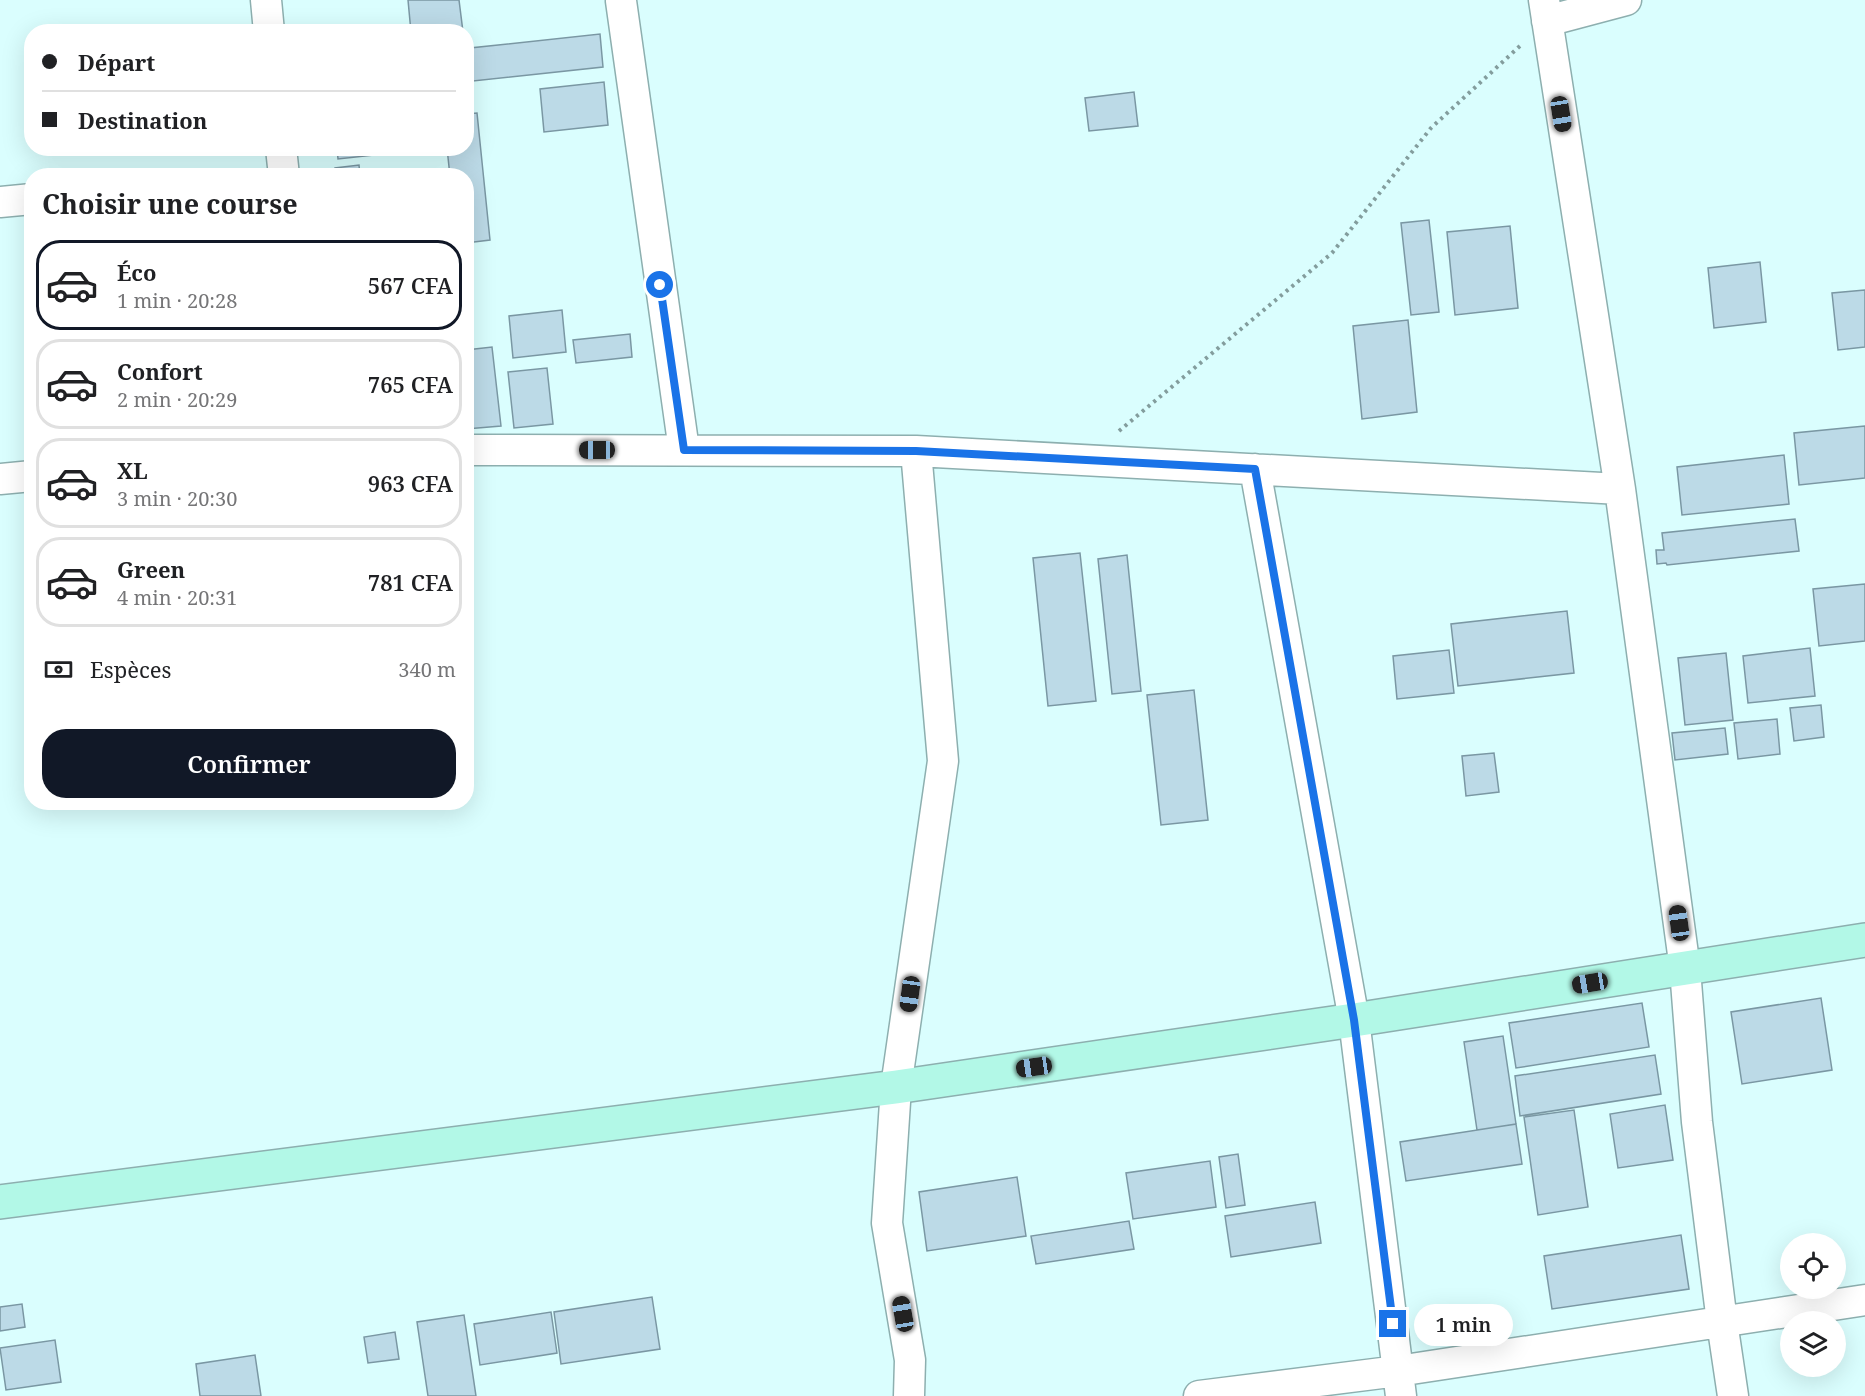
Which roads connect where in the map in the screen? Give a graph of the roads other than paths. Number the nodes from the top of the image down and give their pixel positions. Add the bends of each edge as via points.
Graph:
1 (266, 0) edge
2 (1626, 0) edge
3 (621, 1) edge
4 (1546, 10) edge
5 (268, 24) edge
6 (24, 200) edge
7 (0, 202) edge
8 (474, 450) edge
9 (684, 450) junction
10 (916, 451) junction
11 (1255, 469) junction
12 (24, 476) edge
13 (0, 478) edge
14 (1620, 489) junction
15 (1865, 940) edge
16 (1685, 969) junction
17 (1354, 1020) junction
18 (896, 1087) junction
19 (0, 1202) edge
20 (1865, 1300) edge
21 (1722, 1322) junction
22 (1400, 1384) edge
23 (909, 1396) edge
24 (1199, 1396) edge
25 (1733, 1396) edge

1 - 5 street
2 - 4 street
3 - 9 street
4 - 14 street
6 - 7 street
8 - 9 street
9 - 10 street
10 - 11 street
10 - 18 street via 943,761
11 - 14 street
11 - 17 street
12 - 13 street
14 - 16 street
15 - 16 street
16 - 17 street
16 - 21 street via 1697,1122
17 - 18 street
17 - 22 street
18 - 19 street
18 - 23 street via 887,1223 910,1360
20 - 21 street
21 - 22 street
21 - 25 street
22 - 24 street

